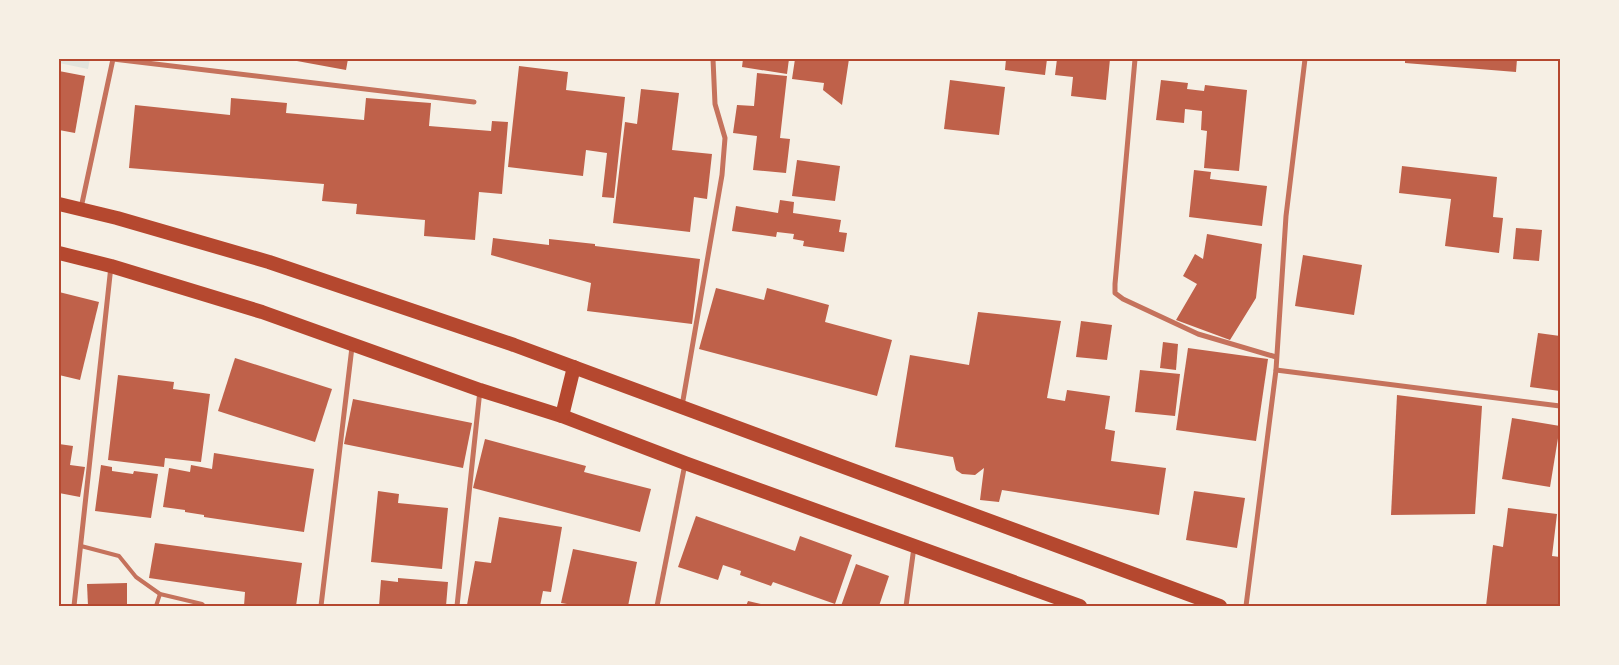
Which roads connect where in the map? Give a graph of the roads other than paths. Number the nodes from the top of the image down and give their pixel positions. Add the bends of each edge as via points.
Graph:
1 (113, 59) edge
2 (713, 59) edge
3 (1135, 59) edge
4 (1305, 59) edge
5 (474, 102) dead end
6 (59, 204) edge
7 (80, 209) junction
8 (59, 253) edge
9 (111, 266) junction
10 (352, 344) junction
11 (1276, 357) junction
12 (574, 367) junction
13 (1276, 370) junction
14 (480, 390) junction
15 (1560, 406) edge
16 (682, 407) junction
17 (562, 416) junction
18 (685, 463) junction
19 (914, 545) junction
20 (81, 546) junction
21 (160, 594) junction
22 (74, 606) edge
23 (156, 606) edge
24 (204, 606) edge
25 (321, 606) edge
26 (457, 606) edge
27 (658, 606) edge
28 (906, 606) edge
29 (1080, 606) edge
30 (1220, 606) edge
31 (1246, 606) edge

1 - 5 street
1 - 7 street
2 - 16 street via 715,104 725,138
3 - 11 street via 1115,293 1198,334
4 - 11 street via 1286,216
6 - 7 highway
7 - 12 highway via 269,262
8 - 9 highway
9 - 10 highway via 262,312
9 - 20 street
10 - 14 highway
10 - 25 street
11 - 13 street
12 - 16 highway
12 - 17 highway
13 - 15 street
13 - 31 street
14 - 17 highway
14 - 26 street
16 - 30 highway
17 - 18 highway
18 - 19 highway
18 - 27 street
19 - 28 street
19 - 29 highway
20 - 21 lane via 120,556 136,577
20 - 22 street
21 - 23 lane
21 - 24 lane

